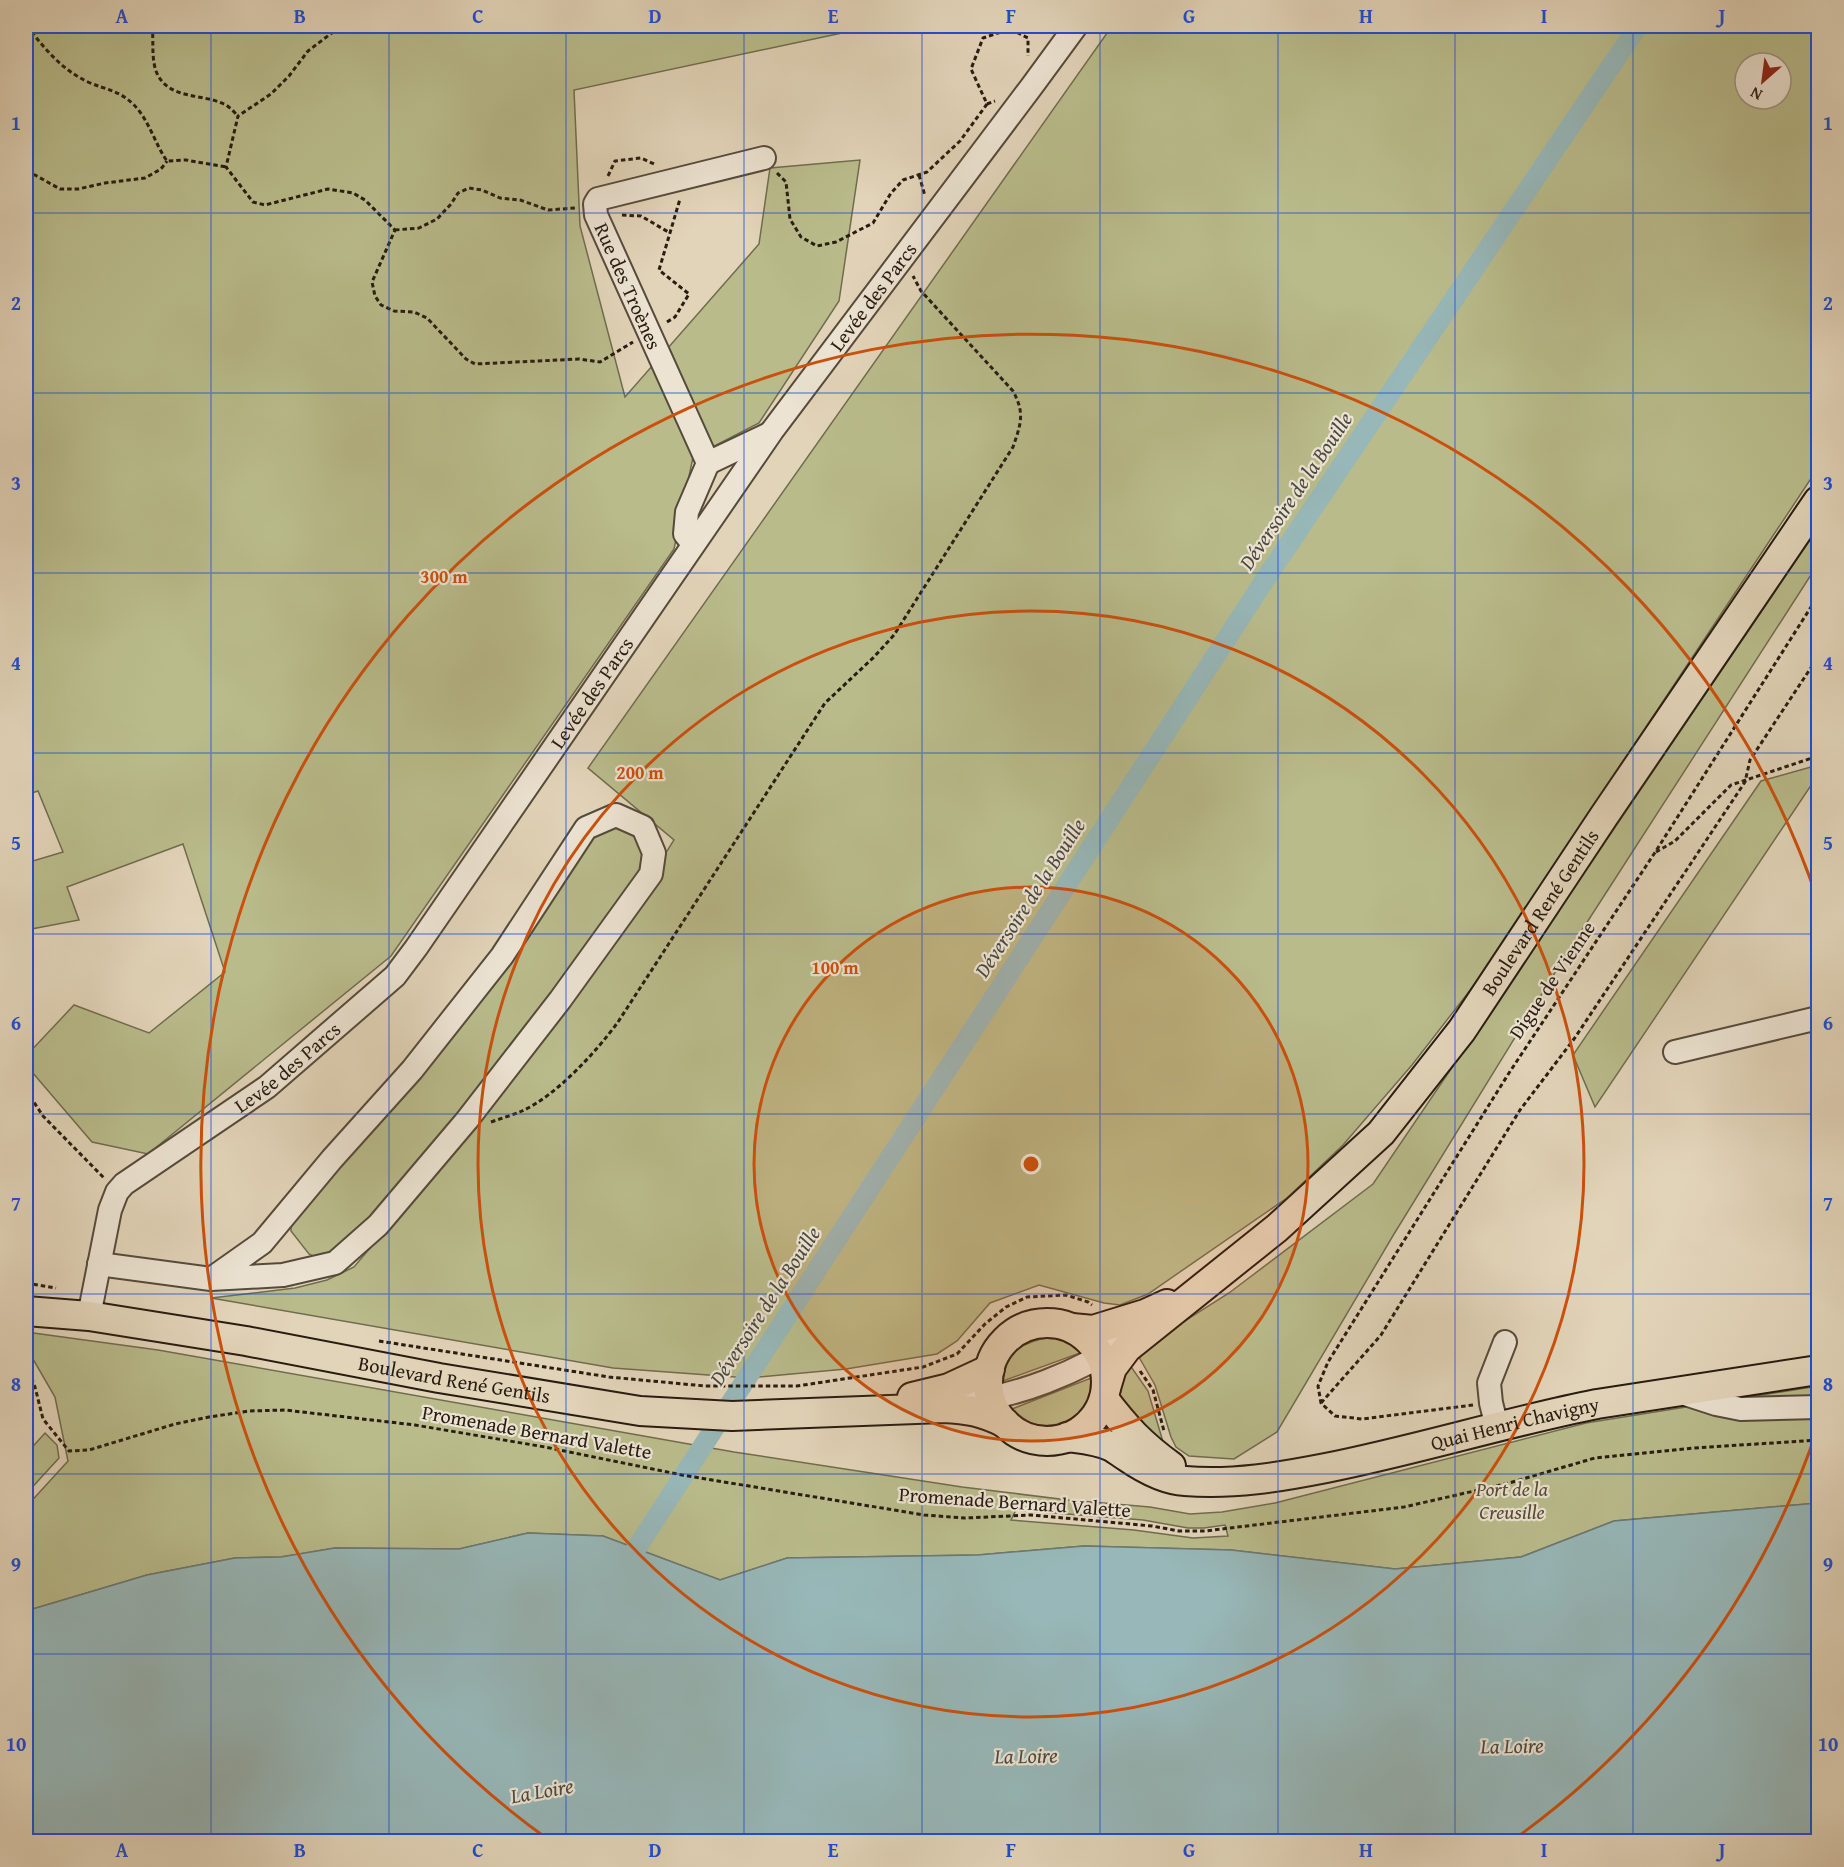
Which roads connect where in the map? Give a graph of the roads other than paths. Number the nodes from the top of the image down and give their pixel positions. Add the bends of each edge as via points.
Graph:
1 (1076, 26) edge
2 (764, 158) road end
3 (771, 433) junction
4 (708, 463) junction
5 (1818, 501) edge
6 (693, 544) junction
7 (1818, 1018) edge
8 (1674, 1052) dead end
9 (99, 1264) junction
10 (211, 1279) junction
11 (1212, 1281) junction
12 (26, 1300) edge
13 (26, 1311) edge
14 (88, 1316) junction
15 (1072, 1328) junction
16 (1505, 1342) dead end
17 (1101, 1356) junction
18 (990, 1369) junction
19 (1818, 1370) edge
20 (1675, 1391) junction
21 (1105, 1393) junction
22 (992, 1398) junction
23 (1818, 1407) edge
24 (821, 1411) junction
25 (1494, 1415) junction
26 (1005, 1423) junction
27 (1067, 1437) junction
28 (1212, 1482) junction

1 - 3 street, Levée des Parcs
2 - 4 street, Rue des Troènes via 687,177 597,207
3 - 4 street
3 - 6 street, Levée des Parcs
4 - 6 street via 687,512 685,534
5 - 11 main road, Boulevard René Gentils via 1462,1030 1381,1133
6 - 9 street, Levée des Parcs via 395,976 267,1087 124,1184 110,1210
7 - 8 street
9 - 10 street
9 - 14 street
10 - 10 street via 262,1243 412,1070 502,956 586,828 616,815 643,827 654,853 651,874 560,1000 378,1225 335,1263 283,1275
11 - 15 main road, Boulevard René Gentils via 1145,1314 1093,1330
11 - 17 street
11 - 21 main road, Boulevard René Gentils via 1125,1349 1112,1368
12 - 14 main road, Boulevard René Gentils
13 - 14 main road, Boulevard René Gentils
14 - 24 main road, Boulevard René Gentils via 640,1411 732,1416
15 - 17 main road via 1092,1342
15 - 18 main road, Boulevard René Gentils via 1042,1323 1028,1326 1003,1342
16 - 25 street via 1489,1383
17 - 21 main road
17 - 22 street via 1072,1371
18 - 22 main road
18 - 24 main road, Boulevard René Gentils via 949,1388
19 - 20 main road, Quai Henri Chavigny
20 - 23 street via 1741,1409
20 - 25 main road, Quai Henri Chavigny via 1562,1410
21 - 27 main road, Boulevard René Gentils via 1090,1422
21 - 28 main road via 1130,1432 1147,1449 1175,1468
22 - 24 street
22 - 26 main road
24 - 26 main road, Boulevard René Gentils via 966,1409
25 - 28 main road, Quai Henri Chavigny via 1401,1452 1282,1477
26 - 27 main road, Boulevard René Gentils via 1034,1439 1051,1441
27 - 28 main road, Quai Henri Chavigny via 1112,1447 1161,1475

